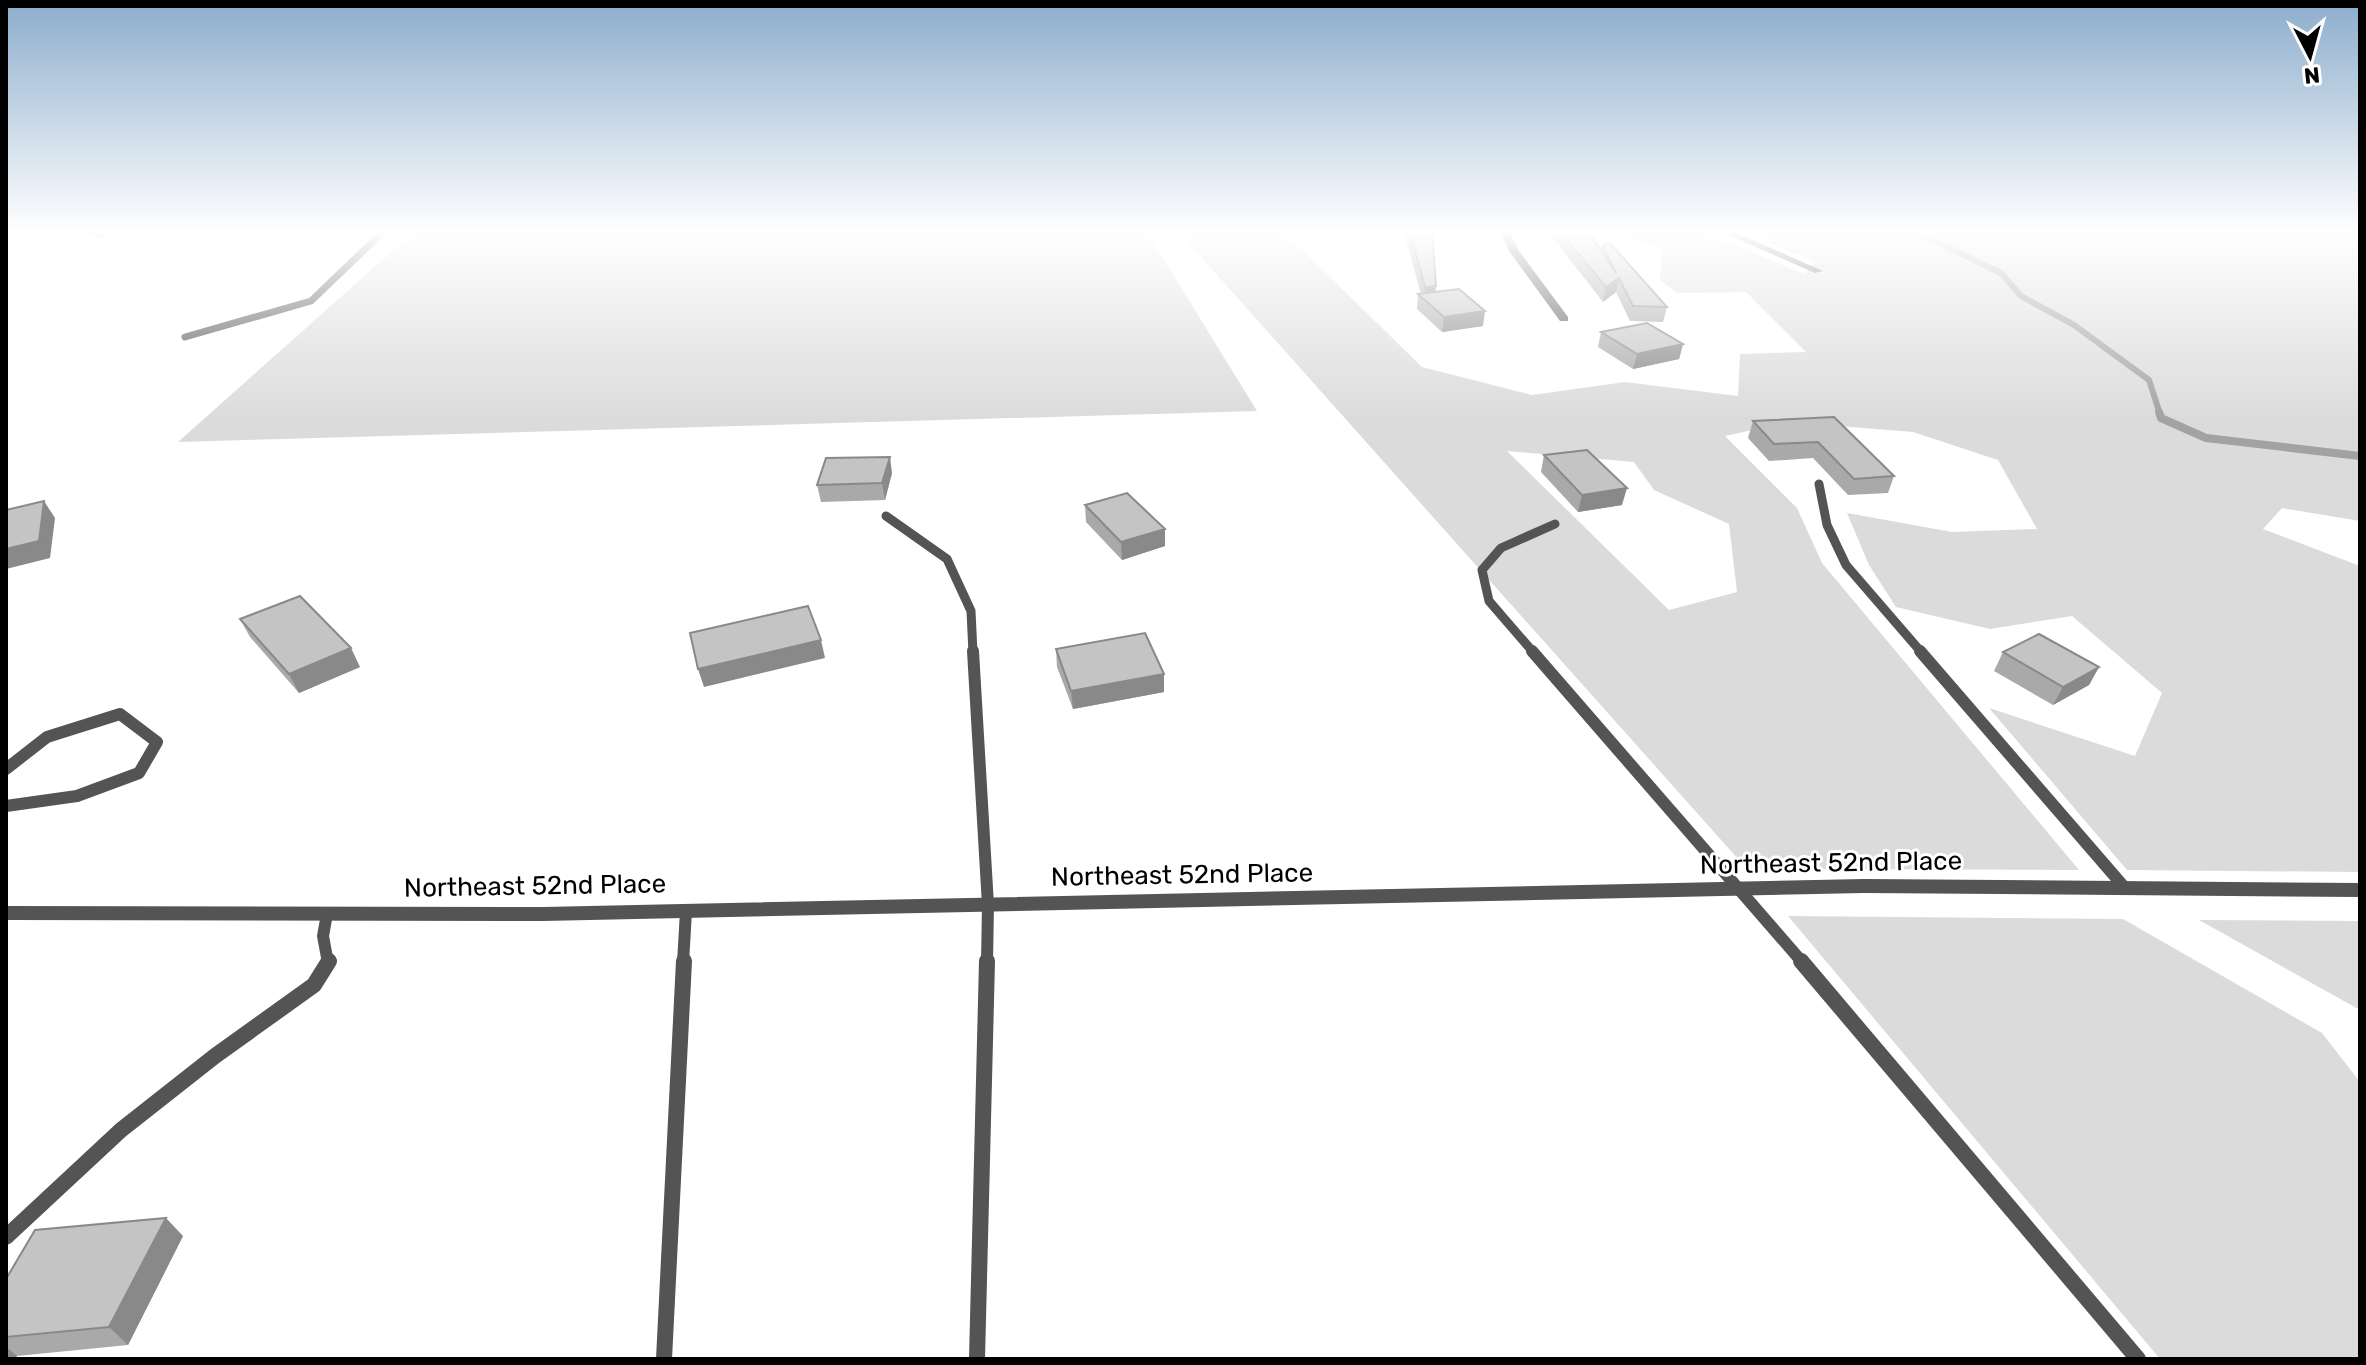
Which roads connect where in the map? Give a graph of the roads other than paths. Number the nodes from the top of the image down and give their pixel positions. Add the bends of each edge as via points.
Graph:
1 (320, 293) edge
2 (1545, 293) edge
3 (1564, 319) dead end
4 (185, 337) dead end
5 (1819, 484) dead end
6 (886, 516) dead end
7 (1555, 524) dead end
8 (6, 769) edge
9 (6, 806) edge
10 (2125, 888) junction
11 (1740, 889) junction
12 (2360, 890) edge
13 (988, 905) junction
14 (686, 911) junction
15 (6, 913) edge
16 (327, 914) junction
17 (6, 1237) edge
18 (664, 1359) edge
19 (977, 1359) edge
20 (2138, 1359) edge

1 - 4 lane via 311,301
2 - 3 street
5 - 10 lane via 1827,525 1846,565
6 - 13 lane via 947,559 971,611
7 - 11 lane via 1501,548 1482,570 1489,601
8 - 9 lane via 47,737 120,714 157,742 139,773 77,796
10 - 11 street, Northeast 52nd Place
10 - 12 street, Northeast 52nd Place
11 - 13 street, Northeast 52nd Place
11 - 20 lane
13 - 14 street, Northeast 52nd Place
13 - 19 lane
14 - 16 street, Northeast 52nd Place
14 - 18 lane
15 - 16 street, Northeast 52nd Place
16 - 17 lane via 323,936 329,961 314,985 121,1130

